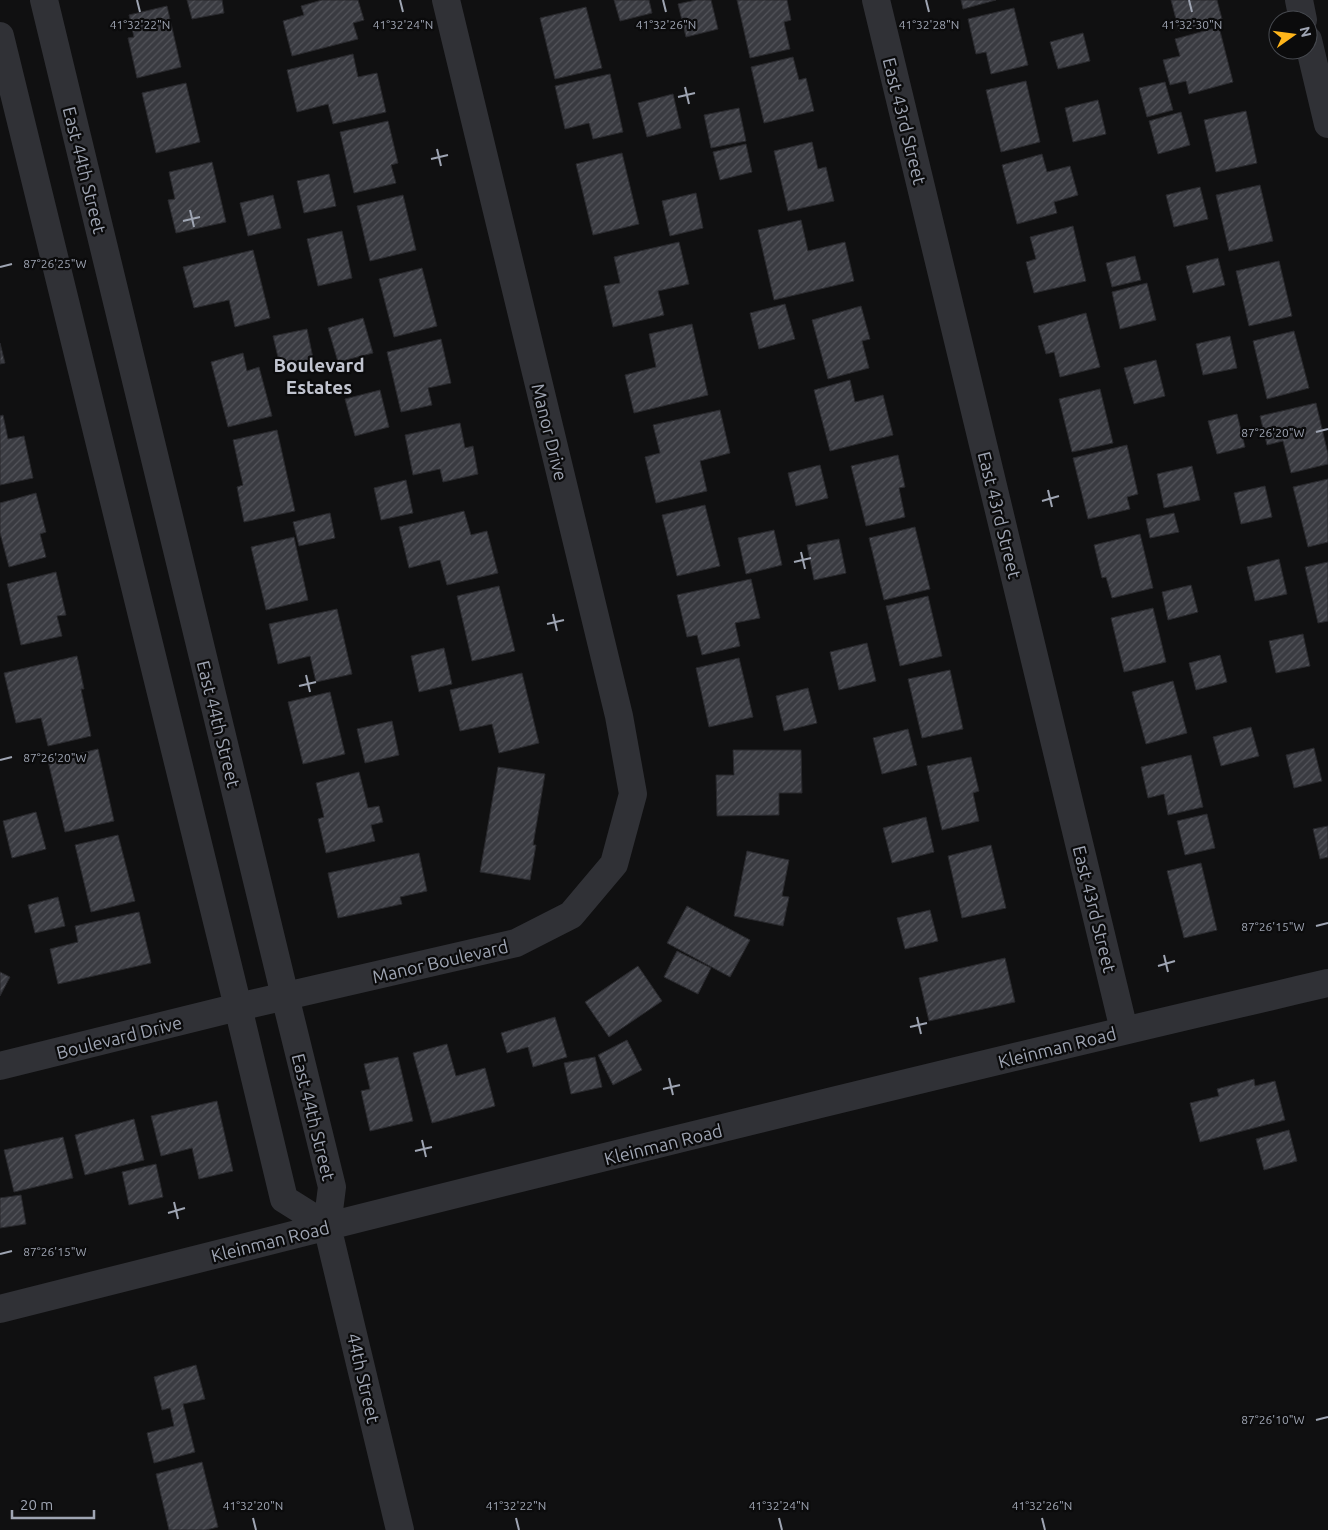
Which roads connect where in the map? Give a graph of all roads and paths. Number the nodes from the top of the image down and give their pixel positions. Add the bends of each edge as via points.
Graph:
1 (44, 0) edge
2 (446, 0) edge
3 (876, 0) edge
4 (0, 36) edge
5 (1313, 60) edge
6 (1328, 124) edge
7 (614, 864) joint
8 (1328, 983) edge
9 (285, 996) junction
10 (238, 1007) junction
11 (1124, 1030) junction
12 (0, 1066) edge
13 (327, 1226) junction
14 (0, 1310) edge
15 (400, 1530) edge

1 - 9 street, East 44th Street
2 - 7 street, Manor Drive via 619,716 633,794
3 - 11 street, East 43rd Street
4 - 10 street
5 - 6 street
7 - 9 street, Manor Boulevard via 571,915 516,943
8 - 11 street, Kleinman Road
9 - 10 street, Manor Boulevard
9 - 13 street, East 44th Street via 332,1188
10 - 12 street, Boulevard Drive
10 - 13 street via 284,1199
11 - 13 street, Kleinman Road
13 - 14 street, Kleinman Road
13 - 15 street, 44th Street

